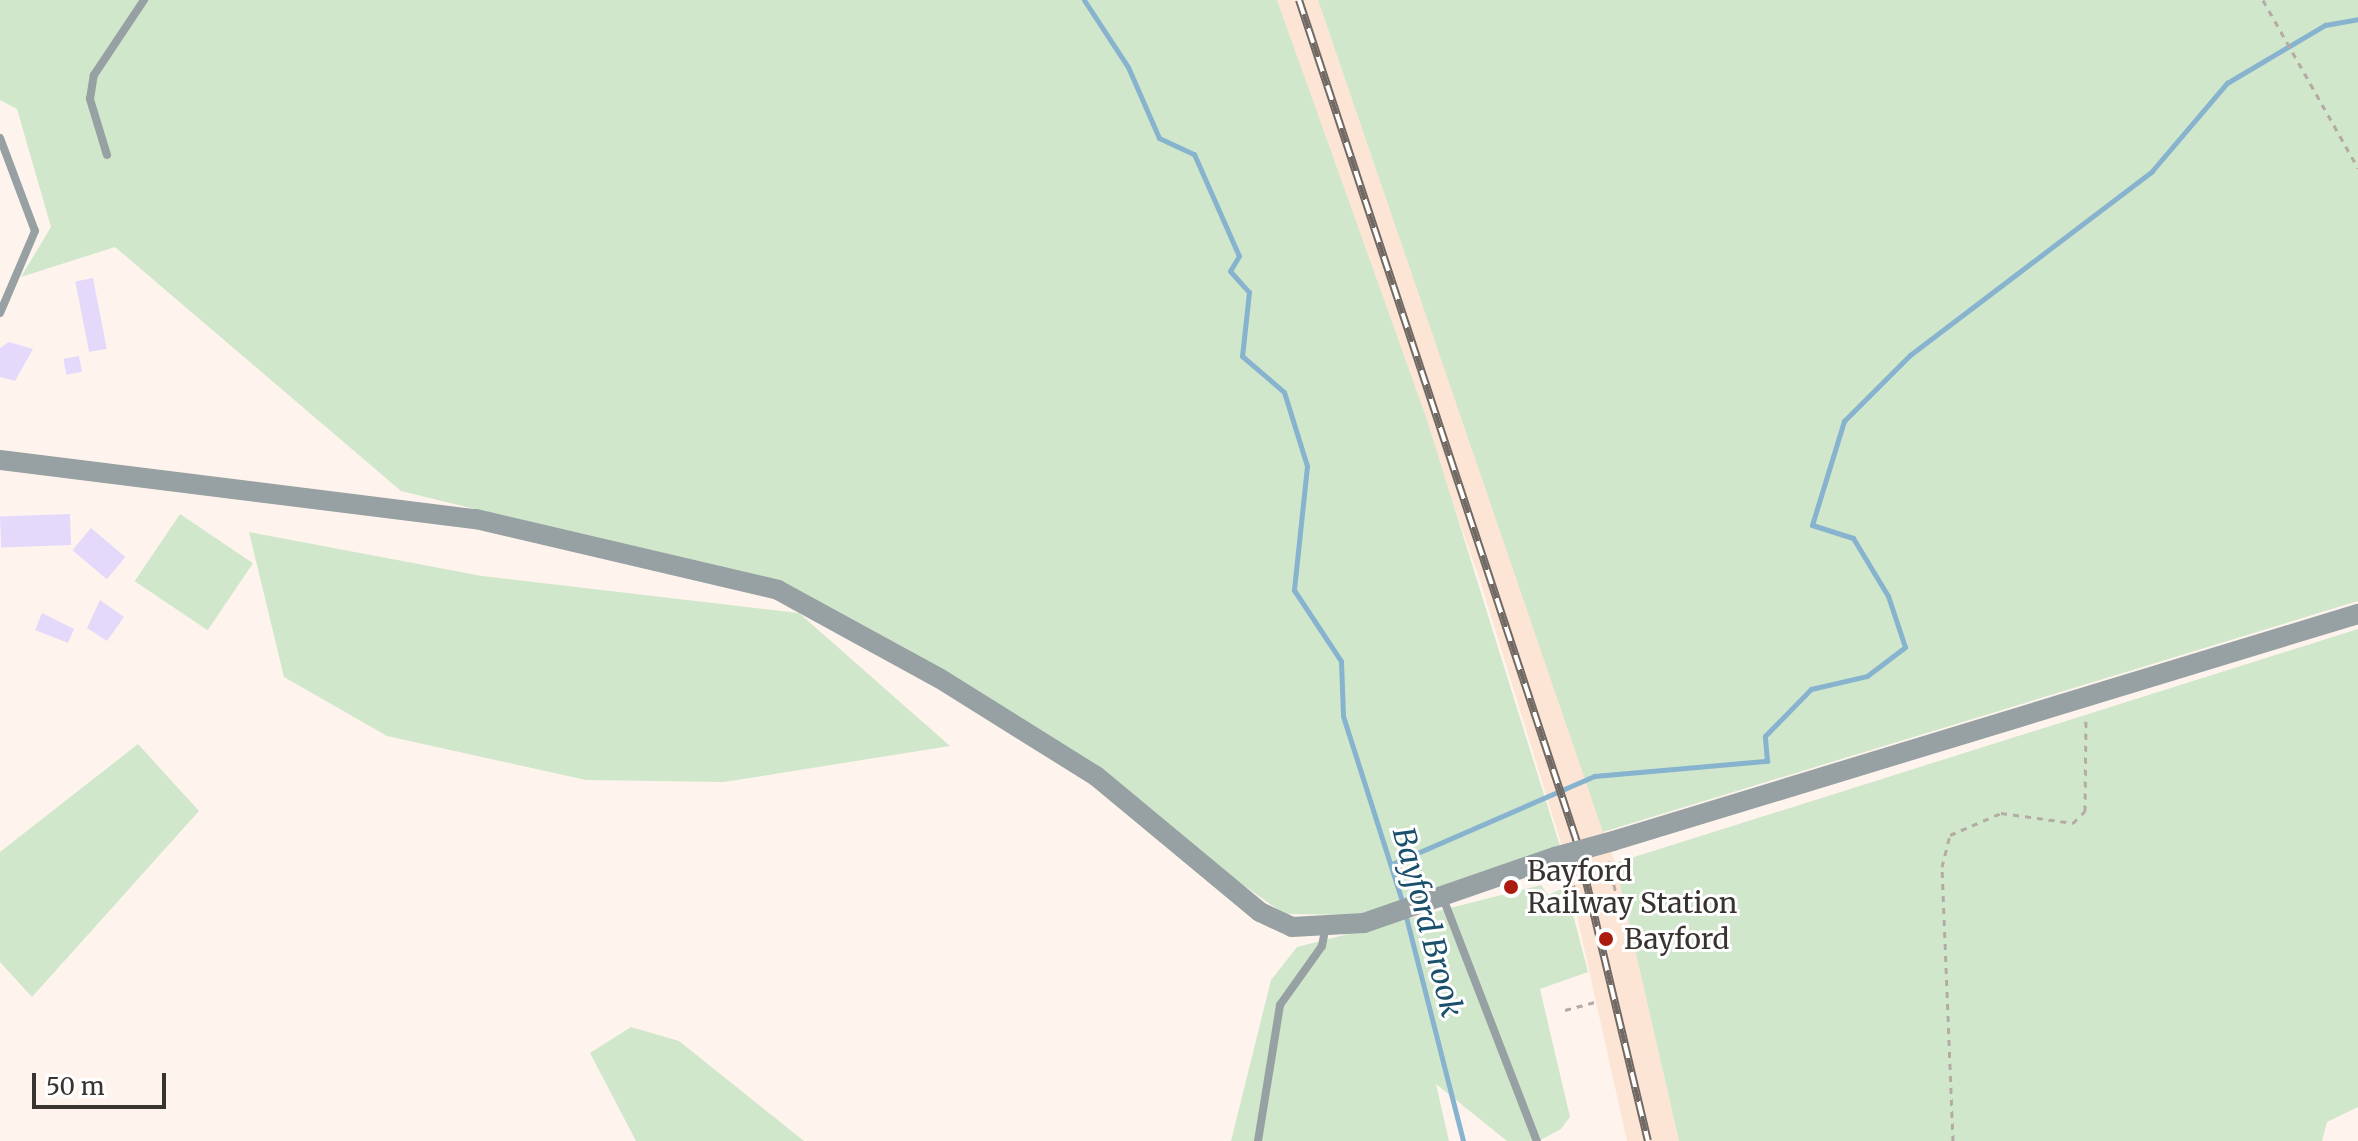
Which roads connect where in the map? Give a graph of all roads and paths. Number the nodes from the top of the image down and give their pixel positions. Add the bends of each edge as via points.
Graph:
1 (144, 0) edge
2 (2263, 0) edge
3 (0, 138) edge
4 (107, 155) dead end
5 (2358, 168) edge
6 (0, 313) edge
7 (0, 460) edge
8 (2358, 614) edge
9 (2081, 700) junction
10 (1610, 849) junction
11 (1561, 863) junction
12 (1617, 896) dead end
13 (1443, 897) junction
14 (1581, 904) dead end
15 (1325, 930) junction
16 (1598, 1001) dead end
17 (1565, 1010) dead end
18 (1258, 1141) edge
19 (1537, 1141) edge
20 (1953, 1141) edge

1 - 4 lane via 94,75 90,99
2 - 5 path
3 - 6 lane via 35,231
7 - 15 street via 476,519 778,590 939,678 1096,776 1260,912 1292,927
8 - 9 street
9 - 10 street
9 - 20 path via 2089,753 2079,817 2073,823 2001,813 1950,835 1942,867
10 - 11 street, bridge
10 - 12 path
11 - 13 street
11 - 14 path
13 - 15 street
13 - 19 lane
15 - 18 lane via 1322,946 1280,1005
16 - 17 path

